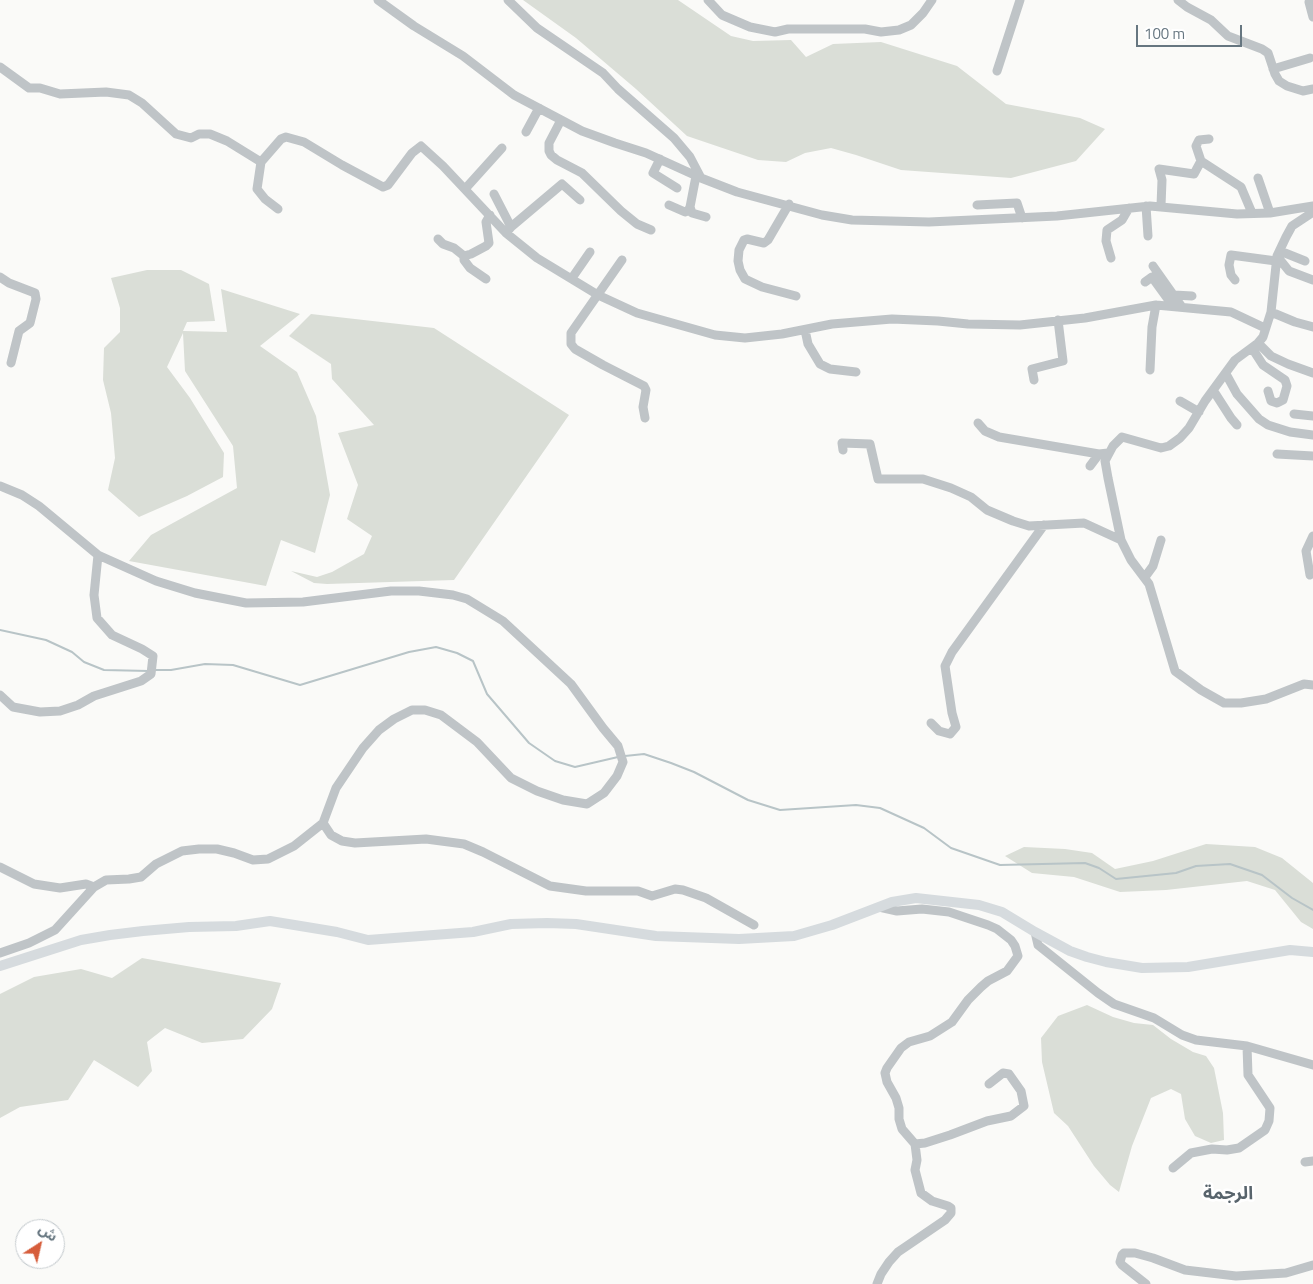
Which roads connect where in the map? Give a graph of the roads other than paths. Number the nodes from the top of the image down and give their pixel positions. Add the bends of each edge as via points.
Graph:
1 (378, 0) edge
2 (508, 0) edge
3 (708, 0) edge
4 (932, 0) edge
5 (1020, 0) edge
6 (1178, 0) edge
7 (1310, 0) edge
8 (1313, 17) edge
9 (1310, 58) dead end
10 (0, 67) edge
11 (1273, 69) junction
12 (996, 71) dead end
13 (1313, 89) edge
14 (539, 108) junction
15 (561, 120) junction
16 (526, 132) dead end
17 (1208, 140) dead end
18 (502, 148) dead end
19 (660, 159) junction
20 (1201, 161) junction
21 (261, 162) junction
22 (698, 177) junction
23 (1258, 178) dead end
24 (677, 188) dead end
25 (465, 190) junction
26 (494, 194) dead end
27 (580, 200) dead end
28 (789, 204) junction
29 (668, 205) dead end
30 (977, 205) dead end
31 (1146, 206) junction
32 (1161, 206) junction
33 (1313, 206) edge
34 (690, 208) junction
35 (1129, 208) junction
36 (278, 210) dead end
37 (1313, 212) edge
38 (1252, 213) junction
39 (1270, 213) junction
40 (490, 215) junction
41 (706, 217) dead end
42 (1022, 218) junction
43 (509, 230) junction
44 (651, 230) dead end
45 (1148, 236) dead end
46 (438, 239) dead end
47 (590, 252) dead end
48 (464, 256) junction
49 (1278, 256) junction
50 (1111, 258) dead end
51 (622, 260) dead end
52 (1305, 261) dead end
53 (1153, 266) dead end
54 (572, 278) junction
55 (1, 279) edge
56 (486, 279) dead end
57 (1235, 280) dead end
58 (1313, 280) edge
59 (1145, 282) dead end
60 (598, 294) junction
61 (1174, 295) junction
62 (796, 296) dead end
63 (1192, 296) dead end
64 (1156, 305) junction
65 (1177, 306) junction
66 (1271, 312) junction
67 (1058, 320) junction
68 (1313, 327) edge
69 (1265, 328) junction
70 (805, 330) junction
71 (1255, 346) junction
72 (11, 363) dead end
73 (1150, 370) dead end
74 (856, 372) dead end
75 (1313, 373) edge
76 (1226, 374) junction
77 (1034, 380) dead end
78 (1213, 390) junction
79 (1268, 391) dead end
80 (1180, 401) dead end
81 (1200, 412) junction
82 (1294, 414) dead end
83 (1313, 416) edge
84 (645, 418) dead end
85 (978, 424) dead end
86 (1237, 425) dead end
87 (1313, 435) edge
88 (843, 450) dead end
89 (1103, 453) junction
90 (1277, 454) dead end
91 (1313, 456) edge
92 (1090, 466) dead end
93 (0, 486) edge
94 (1044, 525) junction
95 (1313, 536) edge
96 (1121, 540) junction
97 (1161, 540) dead end
98 (98, 555) junction
99 (1310, 575) dead end
100 (1144, 577) junction
101 (1313, 685) edge
102 (0, 695) edge
103 (931, 723) dead end
104 (323, 823) junction
105 (0, 867) edge
106 (94, 887) junction
107 (879, 907) junction
108 (754, 925) dead end
109 (1035, 932) junction
110 (1313, 952) edge
111 (0, 953) edge
112 (0, 966) edge
113 (1247, 1046) junction
114 (1313, 1066) edge
115 (989, 1084) dead end
116 (915, 1144) junction
117 (1173, 1168) dead end
118 (1313, 1265) edge
119 (877, 1284) edge
120 (1146, 1284) edge

1 - 14 street via 463,56 514,95
2 - 22 street via 537,28 603,73 674,138 690,157
3 - 4 street via 722,15 750,27 775,32 788,29 866,29 881,32 911,26
5 - 12 street
6 - 11 street via 1211,20 1228,36 1268,53
7 - 8 street
9 - 11 street
10 - 21 street via 29,88 60,94 106,92 129,95 176,134 191,138 210,134
11 - 13 street via 1279,81 1287,86 1303,91
14 - 15 street
14 - 16 street
15 - 19 street via 582,131
15 - 44 street via 549,143 551,155 582,173 621,212 636,224
17 - 20 street via 1199,140 1196,146
18 - 25 street
19 - 22 street
19 - 24 street via 653,173
20 - 32 street via 1194,174 1159,169
20 - 38 street via 1241,187
21 - 25 street via 286,137 304,142 383,187 421,146
21 - 36 street via 257,189
22 - 28 street via 737,192
22 - 34 street
23 - 39 street
25 - 40 street
26 - 43 street
27 - 43 street via 562,184
28 - 42 street via 822,215 852,220 929,222
28 - 62 street via 768,240 744,240 738,261 745,279
29 - 34 street via 685,212
30 - 42 street via 1017,203
31 - 32 street
31 - 35 street
31 - 45 street
32 - 38 street
33 - 39 street
34 - 41 street via 692,213
35 - 42 street
35 - 50 street via 1122,220 1107,230 1106,241
37 - 49 street via 1292,226
38 - 39 street
40 - 43 street
40 - 48 street via 486,222 489,243
43 - 54 street via 537,258
46 - 48 street
47 - 54 street
48 - 56 street via 470,268
49 - 52 street
49 - 57 street via 1231,255 1229,265
49 - 58 street via 1288,271
49 - 66 street
51 - 60 street
53 - 61 street
54 - 60 street
55 - 72 street via 35,293 36,299 30,323 19,331
59 - 65 street via 1152,277
60 - 70 street via 637,313 715,335 745,338
60 - 84 street via 571,332 571,344 644,386
61 - 63 street
61 - 65 street
64 - 65 street
64 - 67 street
64 - 73 street
65 - 69 street via 1231,312
66 - 68 street
66 - 69 street
67 - 70 street via 982,325 892,319 832,324
67 - 77 street via 1063,361 1032,369
69 - 71 street via 1263,337
70 - 74 street via 808,344 820,364 830,369
71 - 75 street
71 - 76 street via 1235,360
71 - 79 street via 1263,365 1285,380 1287,386 1284,400 1277,403 1271,401
76 - 78 street
76 - 87 street via 1237,394 1259,419 1290,432
78 - 81 street
78 - 86 street
80 - 81 street
81 - 89 street via 1180,438 1169,446 1152,447 1122,437
82 - 83 street
85 - 89 street via 999,438
88 - 94 street via 842,443 870,444 878,479 923,479 971,497 988,510 1013,521 1029,526
89 - 92 street
89 - 96 street
90 - 91 street
93 - 98 street via 39,506
94 - 96 street via 1084,523
94 - 103 street via 945,666 956,727 950,734 939,731
95 - 99 street via 1306,551
96 - 100 street
97 - 100 street via 1152,566
98 - 102 street via 94,595 97,618 112,635 153,656 151,674 60,711 40,712 13,707
98 - 104 street via 156,581 246,603 303,602 409,591 467,599 503,620 558,671 618,746 623,762 604,793 588,804 563,800 511,778 477,742 441,714 412,710 379,730 363,748 336,788
100 - 101 street via 1153,594 1176,670 1201,690 1231,704 1266,699 1304,684
104 - 106 street via 294,846 268,859 253,860 217,849 182,851 156,864 141,877 106,880
104 - 108 street via 332,835 355,843 426,839 464,844 550,886 565,889 638,891 652,896 675,889 683,890 706,898
105 - 106 street via 34,884 60,888 86,884
106 - 111 street via 55,930
107 - 109 main road via 916,898 979,905 1002,912
107 - 112 main road via 794,936 739,939 656,936 547,923 368,940 270,921 110,935 81,940
107 - 116 street via 897,911 936,910 967,917 1004,933 1018,951 1012,966 980,987 952,1022 930,1036 909,1042 887,1068 887,1082 896,1098 902,1130
109 - 110 main road via 1087,957 1142,968 1188,967 1290,950
109 - 113 street via 1038,945 1114,1004 1154,1018 1196,1040
113 - 114 street
113 - 117 street via 1248,1075 1270,1108 1265,1130 1239,1148 1191,1154
115 - 116 street via 1004,1073 1009,1074 1021,1090 1024,1106 1011,1116
116 - 119 street via 915,1170 921,1193 951,1208 951,1213 898,1252
118 - 120 street via 1286,1273 1236,1276 1184,1270 1153,1258 1124,1253 1122,1265

